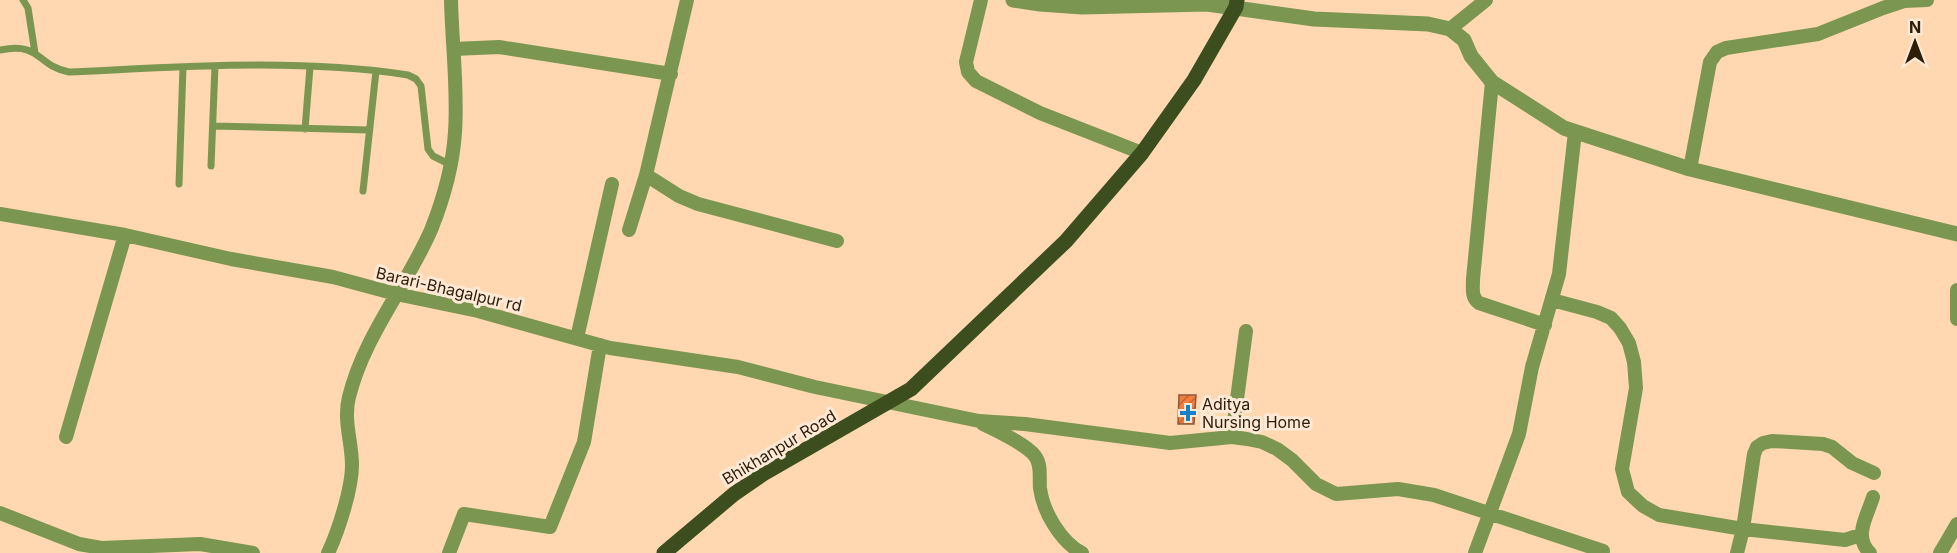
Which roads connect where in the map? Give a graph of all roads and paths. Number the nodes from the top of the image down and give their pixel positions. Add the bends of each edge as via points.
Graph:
1 (23, 0) edge
2 (452, 0) edge
3 (687, 0) edge
4 (981, 0) edge
5 (1013, 0) edge
6 (1466, 0) edge
7 (1486, 0) edge
8 (1927, 0) edge
9 (1236, 3) edge
10 (1465, 17) junction
11 (1450, 29) junction
12 (454, 49) junction
13 (0, 50) edge
14 (35, 52) junction
15 (215, 66) junction
16 (183, 67) junction
17 (310, 67) junction
18 (376, 71) junction
19 (671, 74) junction
20 (1492, 82) junction
21 (213, 126) junction
22 (305, 129) junction
23 (369, 130) junction
24 (1570, 130) junction
25 (1143, 153) junction
26 (449, 164) junction
27 (211, 166) dead end
28 (1690, 169) junction
29 (646, 175) junction
30 (179, 184) dead end
31 (612, 184) dead end
32 (363, 191) dead end
33 (0, 214) edge
34 (629, 230) dead end
35 (1957, 234) edge
36 (124, 235) junction
37 (837, 242) dead end
38 (1957, 290) edge
39 (396, 294) junction
40 (1552, 300) junction
41 (1957, 319) edge
42 (1545, 325) junction
43 (1246, 331) dead end
44 (577, 338) junction
45 (600, 345) junction
46 (890, 403) junction
47 (979, 421) junction
48 (66, 437) dead end
49 (1232, 437) junction
50 (1874, 473) dead end
51 (1873, 497) dead end
52 (0, 513) edge
53 (1489, 514) junction
54 (1957, 524) edge
55 (1743, 529) junction
56 (1860, 536) junction
57 (1603, 551) dead end
58 (253, 553) edge
59 (328, 553) edge
60 (449, 553) edge
61 (664, 553) edge
62 (1082, 553) edge
63 (1476, 553) edge
64 (1737, 553) edge
65 (1870, 553) edge
66 (1940, 553) edge

1 - 14 lane via 28,8
2 - 12 street
3 - 19 street
4 - 25 street via 966,62 976,81 1040,113
5 - 9 street via 1082,7
6 - 10 street
7 - 10 street
8 - 28 street via 1883,8 1818,34 1717,52 1710,62
9 - 11 street via 1314,19 1428,24
9 - 25 main road, Bhikhanpur Road via 1194,80
10 - 11 street
11 - 20 street via 1464,40 1471,56
12 - 19 street via 499,47
12 - 26 street via 455,133
13 - 14 lane via 21,48
14 - 16 lane via 50,66 69,72
15 - 16 lane
15 - 17 lane
15 - 21 lane
16 - 30 lane
17 - 18 lane
17 - 22 lane
18 - 23 lane
18 - 26 lane via 416,79 421,86 428,149
19 - 29 street
20 - 24 street
20 - 42 street via 1473,296 1479,303
21 - 22 lane
21 - 27 lane
22 - 23 lane
23 - 32 lane
24 - 28 street
24 - 40 street via 1559,274
25 - 46 main road, Bhikhanpur Road via 1066,241 911,389
26 - 39 street via 430,230
28 - 35 street
29 - 34 street
29 - 37 street via 698,204
31 - 44 street
33 - 36 street, Barari-Bhagalpur rd
36 - 39 street, Barari-Bhagalpur rd via 333,277
36 - 48 street
38 - 41 street
39 - 44 street, Barari-Bhagalpur rd
39 - 59 street via 379,322 348,399 352,466 342,518
40 - 42 street
40 - 55 street via 1611,318 1629,343 1636,388 1622,470 1628,492 1659,515
42 - 53 street via 1532,366 1519,434
43 - 49 street
44 - 45 street, Barari-Bhagalpur rd
45 - 46 street, Barari-Bhagalpur rd via 738,367
45 - 60 street via 584,442 550,526 464,514
46 - 47 street, Barari-Bhagalpur rd
46 - 61 main road, Bhikhanpur Road via 764,474
47 - 49 street via 1170,443
47 - 62 street via 1036,456 1043,502 1052,521 1072,548
49 - 53 street via 1262,442 1277,450 1316,484 1336,494 1410,490
50 - 55 street via 1852,463 1832,447 1763,443 1754,454
51 - 56 street
52 - 58 street via 79,544 101,548 200,544
53 - 57 street
53 - 63 street
54 - 66 street
55 - 56 street via 1845,540
55 - 64 street
56 - 65 street

